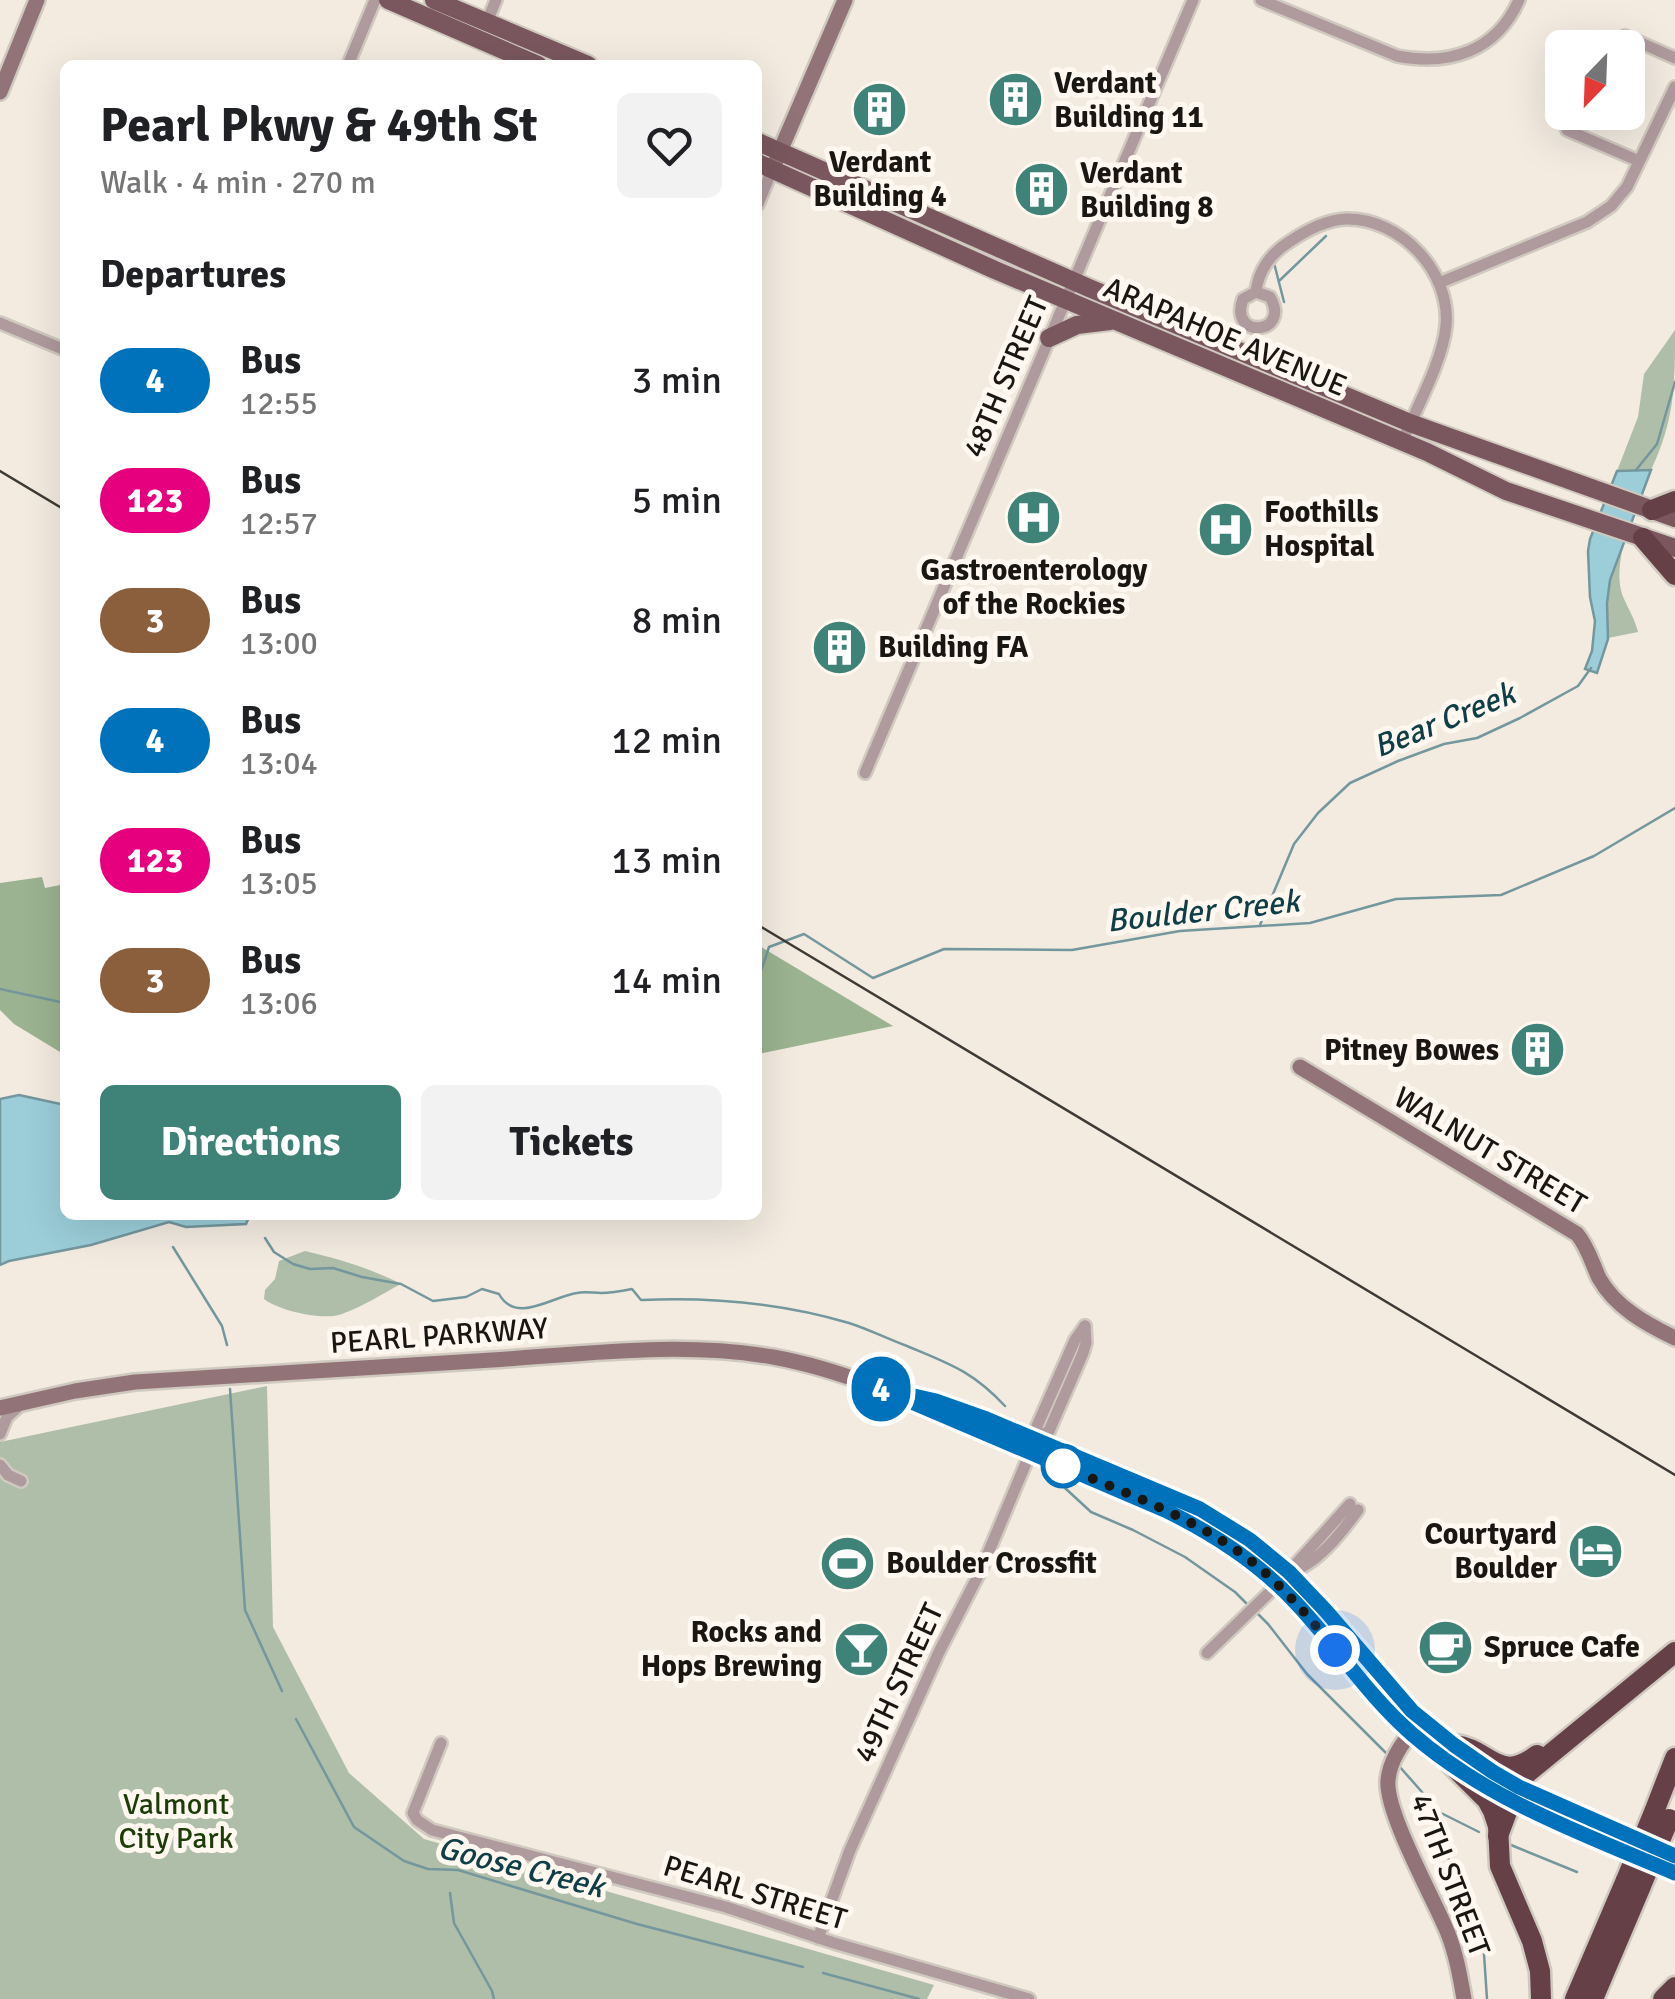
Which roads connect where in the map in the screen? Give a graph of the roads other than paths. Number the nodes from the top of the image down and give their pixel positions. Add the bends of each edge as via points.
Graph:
1 (37, 0) edge
2 (375, 0) edge
3 (388, 0) edge
4 (434, 0) edge
5 (496, 0) edge
6 (845, 0) edge
7 (1193, 0) edge
8 (1262, 0) edge
9 (1518, 0) edge
10 (487, 22) junction
11 (1645, 45) edge
12 (1675, 58) edge
13 (350, 60) edge
14 (526, 60) edge
15 (575, 60) edge
16 (1675, 87) edge
17 (0, 92) edge
18 (1567, 130) dead end
19 (762, 144) edge
20 (780, 152) junction
21 (1639, 161) junction
22 (765, 166) edge
23 (1074, 281) junction
24 (1439, 283) junction
25 (1256, 292) dead end
26 (1066, 300) junction
27 (1115, 321) junction
28 (0, 323) edge
29 (1049, 338) junction
30 (60, 348) edge
31 (1410, 423) junction
32 (1402, 442) junction
33 (1675, 501) edge
34 (1652, 510) junction
35 (1675, 518) edge
36 (1643, 538) junction
37 (1675, 548) edge
38 (1675, 576) edge
39 (865, 773) dead end
40 (1300, 1067) dead end
41 (1675, 1338) edge
42 (26, 1402) junction
43 (0, 1408) edge
44 (0, 1434) edge
45 (1033, 1446) junction
46 (0, 1465) edge
47 (21, 1481) dead end
48 (1354, 1507) dead end
49 (1284, 1578) junction
50 (1675, 1652) edge
51 (1207, 1653) dead end
52 (1600, 1712) junction
53 (1416, 1727) junction
54 (440, 1742) dead end
55 (1453, 1755) junction
56 (1675, 1758) edge
57 (1515, 1795) junction
58 (1666, 1812) edge
59 (1498, 1836) junction
60 (1675, 1856) edge
61 (1675, 1873) edge
62 (1634, 1883) junction
63 (818, 1938) junction
64 (1675, 1987) edge
65 (1030, 1999) edge
66 (1464, 1999) edge
67 (1542, 1999) edge
68 (1575, 1999) edge
69 (1593, 1999) edge
70 (1663, 1999) edge

1 - 17 main road
2 - 13 street
3 - 14 main road
4 - 10 main road
5 - 10 street
6 - 20 main road
7 - 23 street, 48TH STREET
8 - 9 street via 1397,56 1439,60 1480,46
10 - 15 main road
11 - 12 street
16 - 21 street
18 - 21 street
19 - 20 main road, ARAPAHOE AVENUE
20 - 22 main road
20 - 23 main road, ARAPAHOE AVENUE
21 - 24 street via 1618,199 1599,214
22 - 26 main road, ARAPAHOE AVENUE
23 - 26 street, 48TH STREET
23 - 31 main road, ARAPAHOE AVENUE
24 - 25 street via 1414,246 1385,228 1346,219 1298,236 1272,256
24 - 31 street via 1444,338
26 - 27 main road, ARAPAHOE AVENUE
26 - 29 street, 48TH STREET
27 - 29 main road via 1077,325
27 - 32 main road, ARAPAHOE AVENUE
28 - 30 street
29 - 39 street, 48TH STREET
31 - 32 street
31 - 34 main road, ARAPAHOE AVENUE
32 - 36 main road, ARAPAHOE AVENUE via 1515,494
33 - 34 highway
34 - 35 main road, ARAPAHOE AVENUE
36 - 37 main road, ARAPAHOE AVENUE
36 - 38 highway
40 - 41 main road, WALNUT STREET via 1578,1234 1616,1302
42 - 43 main road, PEARL PARKWAY
42 - 44 street via 7,1417
42 - 45 main road, PEARL PARKWAY via 135,1382 655,1349 730,1352 827,1370
45 - 45 street via 1049,1431 1083,1354 1085,1326 1036,1426
45 - 49 main road, PEARL PARKWAY via 1200,1509 1250,1540
45 - 63 street, 49TH STREET via 869,1807
46 - 47 street
48 - 49 street
49 - 51 street
49 - 53 main road, PEARL PARKWAY via 1379,1701
50 - 52 highway
52 - 55 highway via 1520,1766 1505,1768 1471,1749
52 - 57 highway via 1536,1764
53 - 55 main road, PEARL PARKWAY
53 - 66 main road, 47TH STREET via 1394,1760 1391,1803 1447,1932
54 - 63 street, PEARL STREET via 413,1814 432,1830 726,1907
55 - 57 main road, PEARL PARKWAY via 1493,1772
55 - 59 highway via 1490,1806
56 - 58 highway
57 - 59 highway
57 - 60 main road, PEARL PARKWAY
57 - 61 main road, PEARL PARKWAY
58 - 62 highway, bridge
59 - 67 highway via 1500,1866 1532,1941
62 - 68 highway
62 - 69 highway
63 - 65 street, PEARL STREET
64 - 70 highway

